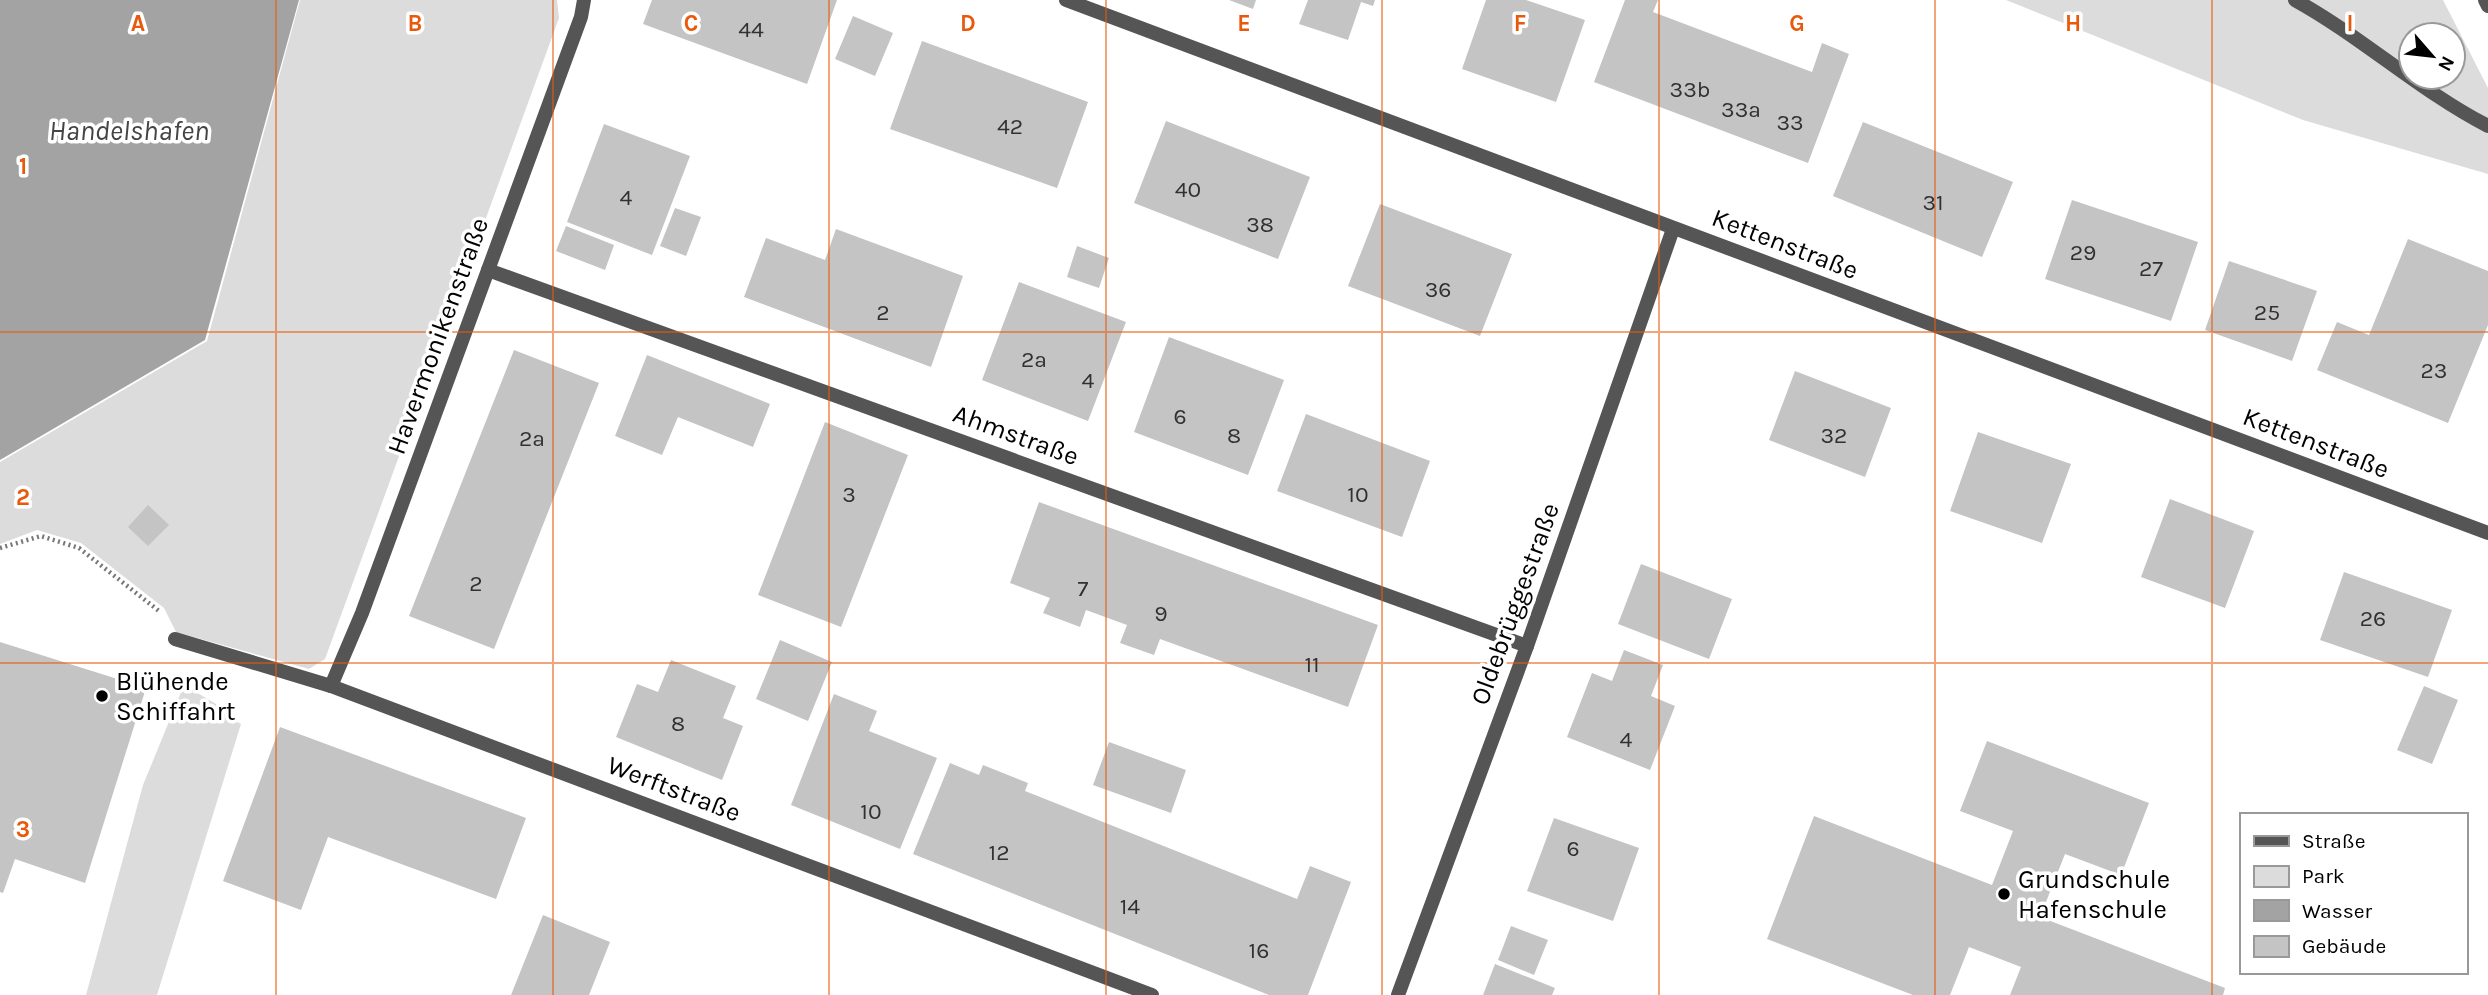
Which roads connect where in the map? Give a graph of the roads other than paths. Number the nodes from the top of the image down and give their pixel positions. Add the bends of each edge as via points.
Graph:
1 (584, 0) edge
2 (1066, 0) edge
3 (2295, 0) edge
4 (2485, 0) edge
5 (2488, 6) edge
6 (2488, 126) edge
7 (1673, 229) junction
8 (488, 270) junction
9 (2488, 533) edge
10 (174, 639) dead end
11 (1527, 646) junction
12 (331, 686) junction
13 (1152, 995) edge
14 (1398, 995) edge

1 - 8 street, Havermonikenstraße
2 - 7 street, Kettenstraße
3 - 6 street
4 - 5 street
7 - 9 street, Kettenstraße
7 - 11 street, Oldebrüggestraße
8 - 11 street, Ahmstraße
8 - 12 street, Havermonikenstraße
10 - 12 street, Werftstraße
11 - 14 street, Oldebrüggestraße
12 - 13 street, Werftstraße

